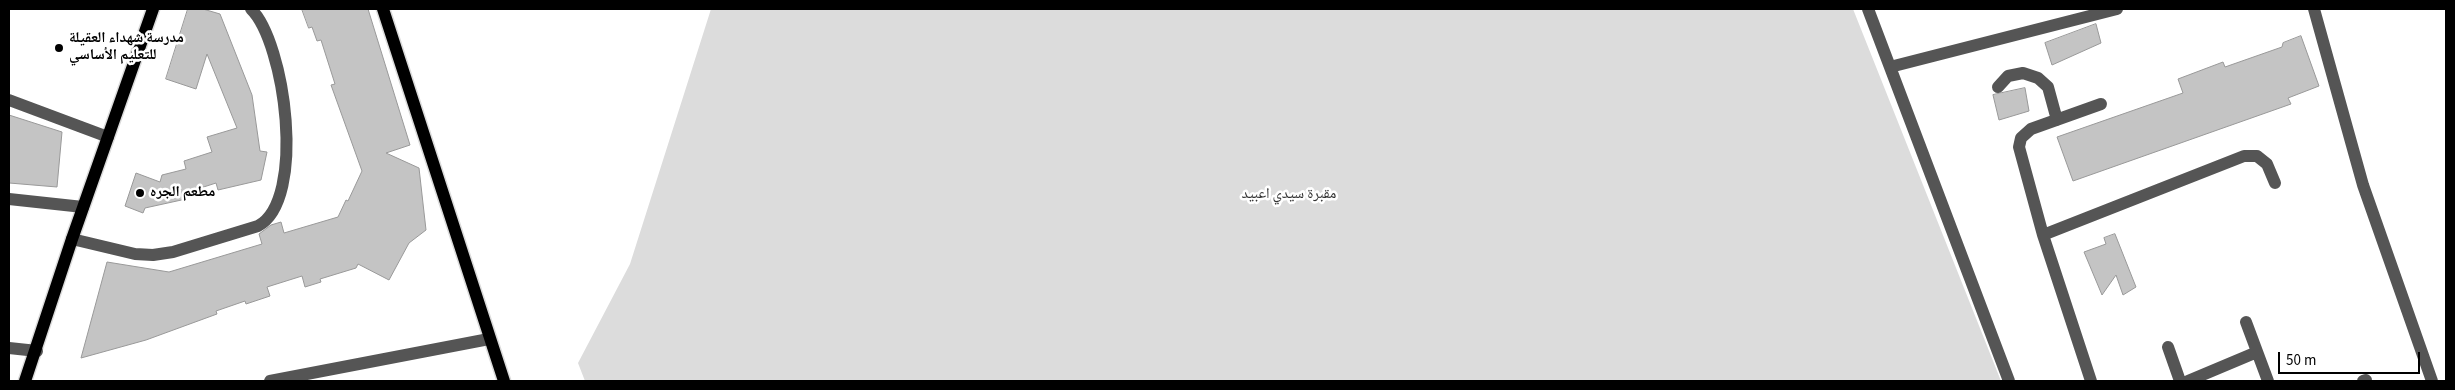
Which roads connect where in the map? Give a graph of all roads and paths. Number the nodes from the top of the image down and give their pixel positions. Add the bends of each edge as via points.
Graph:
1 (153, 9) edge
2 (251, 9) edge
3 (383, 9) edge
4 (1868, 9) edge
5 (2117, 9) edge
6 (2314, 9) edge
7 (1890, 67) junction
8 (1998, 87) dead end
9 (9, 100) edge
10 (2101, 104) dead end
11 (2057, 120) junction
12 (108, 138) junction
13 (2275, 183) dead end
14 (9, 199) edge
15 (83, 207) junction
16 (2043, 235) junction
17 (72, 239) junction
18 (2246, 322) dead end
19 (489, 339) junction
20 (2168, 347) dead end
21 (9, 348) edge
22 (37, 351) junction
23 (2257, 352) junction
24 (25, 381) edge
25 (270, 381) edge
26 (504, 381) edge
27 (2009, 381) edge
28 (2091, 381) edge
29 (2180, 381) edge
30 (2188, 381) edge
31 (2268, 381) edge
32 (2432, 381) edge

1 - 12 main road
2 - 17 street via 262,24 277,69 285,111 284,181 271,216 258,226 163,254 135,254
3 - 19 main road
4 - 7 street
5 - 7 street
6 - 32 street via 2363,185
7 - 27 street
8 - 11 street via 2008,76 2023,73 2038,78 2048,87
9 - 12 street
10 - 11 street
11 - 16 street via 2031,129 2021,138 2020,147
12 - 15 main road
13 - 16 street via 2267,164 2257,156 2244,156
14 - 15 street
15 - 17 main road
16 - 28 street
17 - 22 main road
18 - 23 street
19 - 25 street
19 - 26 main road
20 - 29 street
21 - 22 street
22 - 24 main road
23 - 30 street
23 - 31 street

